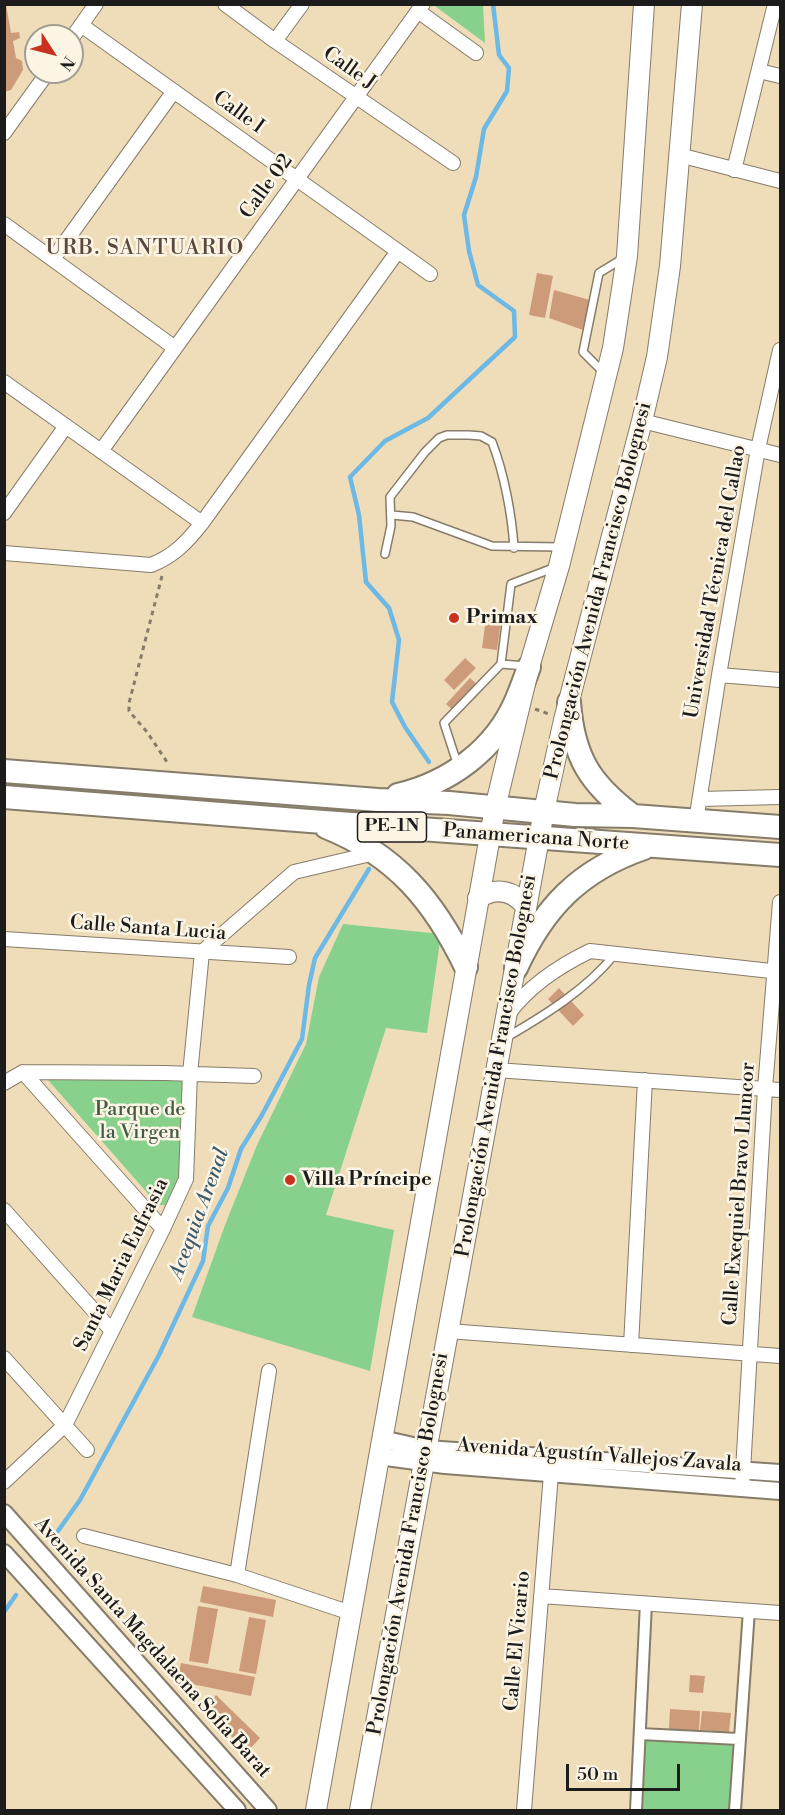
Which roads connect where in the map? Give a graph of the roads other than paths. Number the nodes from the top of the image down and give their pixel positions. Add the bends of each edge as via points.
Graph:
1 (96, 4) edge
2 (225, 4) edge
3 (302, 4) edge
4 (644, 4) edge
5 (692, 4) edge
6 (775, 4) edge
7 (421, 8) edge
8 (82, 24) edge
9 (84, 27) edge
10 (275, 42) junction
11 (476, 53) dead end
12 (759, 71) junction
13 (780, 76) edge
14 (39, 84) edge
15 (174, 91) junction
16 (356, 97) junction
17 (4, 133) edge
18 (679, 155) junction
19 (453, 164) dead end
20 (734, 170) junction
21 (297, 179) junction
22 (780, 181) edge
23 (4, 225) edge
24 (398, 251) junction
25 (627, 256) junction
26 (53, 259) junction
27 (430, 274) dead end
28 (176, 348) junction
29 (780, 357) edge
30 (607, 377) junction
31 (4, 382) edge
32 (642, 421) junction
33 (66, 426) junction
34 (758, 449) junction
35 (101, 451) junction
36 (780, 454) edge
37 (4, 513) edge
38 (392, 515) junction
39 (202, 523) junction
40 (564, 547) junction
41 (514, 548) junction
42 (4, 553) edge
43 (385, 554) dead end
44 (559, 566) junction
45 (501, 664) junction
46 (528, 667) junction
47 (719, 675) junction
48 (780, 680) edge
49 (566, 711) junction
50 (459, 770) junction
51 (4, 771) edge
52 (4, 797) edge
53 (780, 797) edge
54 (700, 799) junction
55 (378, 800) junction
56 (495, 808) junction
57 (544, 811) junction
58 (633, 816) junction
59 (310, 821) junction
60 (696, 821) junction
61 (780, 827) edge
62 (490, 834) junction
63 (539, 838) junction
64 (650, 846) junction
65 (375, 853) junction
66 (780, 855) edge
67 (478, 898) junction
68 (780, 902) edge
69 (526, 907) junction
70 (4, 939) edge
71 (201, 952) junction
72 (615, 954) junction
73 (290, 957) dead end
74 (466, 967) junction
75 (516, 968) junction
76 (777, 972) edge
77 (506, 1019) junction
78 (502, 1040) junction
79 (496, 1070) junction
80 (23, 1072) junction
81 (190, 1074) junction
82 (254, 1076) dead end
83 (645, 1080) junction
84 (4, 1083) edge
85 (765, 1089) junction
86 (780, 1090) edge
87 (4, 1210) edge
88 (163, 1229) junction
89 (112, 1331) junction
90 (448, 1331) junction
91 (631, 1345) junction
92 (749, 1354) junction
93 (780, 1356) edge
94 (4, 1358) edge
95 (269, 1371) dead end
96 (64, 1425) junction
97 (381, 1448) junction
98 (87, 1450) dead end
99 (425, 1456) junction
100 (742, 1470) junction
101 (780, 1473) edge
102 (551, 1474) junction
103 (4, 1482) edge
104 (742, 1488) junction
105 (780, 1491) edge
106 (4, 1514) edge
107 (84, 1536) dead end
108 (4, 1553) edge
109 (237, 1575) junction
110 (541, 1596) junction
111 (646, 1603) junction
112 (749, 1610) junction
113 (780, 1612) edge
114 (351, 1613) junction
115 (640, 1734) junction
116 (739, 1739) junction
117 (237, 1810) edge
118 (268, 1810) edge
119 (316, 1810) edge
120 (360, 1810) edge
121 (524, 1810) edge
122 (636, 1810) edge
123 (735, 1810) edge

1 - 8 street
2 - 10 street, Calle J
3 - 10 street
4 - 25 main road
5 - 18 main road, Prolongación Avenida Francisco Bolognesi
6 - 12 street
7 - 11 street
7 - 16 street, Calle 02
9 - 15 street, Calle I
10 - 16 street, Calle J
12 - 13 street
12 - 20 street
14 - 17 street
15 - 21 street, Calle I
15 - 26 street
16 - 19 street, Calle J
16 - 21 street, Calle 02
18 - 20 street
18 - 32 main road, Prolongación Avenida Francisco Bolognesi via 664,314
20 - 22 street
21 - 24 street, Calle I
21 - 28 street, Calle 02
23 - 26 street
24 - 27 street, Calle I
24 - 39 street
25 - 30 main road
25 - 30 lane via 599,273 583,352
26 - 28 street
28 - 35 street, Calle 02
29 - 34 street, Universidad Técnica del Callao
30 - 40 main road
31 - 33 street
32 - 34 street
32 - 49 main road, Prolongación Avenida Francisco Bolognesi
33 - 35 street
33 - 37 street
34 - 36 street
34 - 47 street, Universidad Técnica del Callao
35 - 39 street
38 - 41 lane via 413,517 492,546
38 - 41 lane via 390,497 439,438 458,434 481,436 492,442 498,456
38 - 43 lane
39 - 42 street via 183,546 151,565
40 - 41 lane
40 - 44 main road
44 - 45 lane via 511,584
44 - 46 main road
45 - 46 lane
45 - 50 lane via 444,723
46 - 50 highway via 516,702 501,728
46 - 56 main road
47 - 48 street
47 - 54 street, Universidad Técnica del Callao
49 - 57 main road, Prolongación Avenida Francisco Bolognesi
49 - 58 highway via 578,753 592,778 610,800
50 - 55 highway via 421,790
51 - 55 highway, Panamericana Norte / PE-1N
52 - 59 highway, Panamericana Norte / PE-1N
53 - 54 street
54 - 60 street, Universidad Técnica del Callao
55 - 56 highway, Panamericana Norte / PE-1N
56 - 57 highway, Panamericana Norte / PE-1N
56 - 62 main road
57 - 58 highway, Panamericana Norte / PE-1N
57 - 63 main road, Prolongación Avenida Francisco Bolognesi
58 - 60 highway, Panamericana Norte / PE-1N
59 - 62 highway, Panamericana Norte / PE-1N
59 - 65 highway
60 - 61 highway, Panamericana Norte / PE-1N
62 - 63 highway, Panamericana Norte / PE-1N
62 - 67 main road
63 - 64 highway, Panamericana Norte / PE-1N
63 - 69 main road, Prolongación Avenida Francisco Bolognesi
64 - 66 highway, Panamericana Norte / PE-1N
64 - 75 highway via 620,856 568,890 546,913
65 - 71 street via 294,872
65 - 74 highway via 429,903
67 - 69 main road via 492,892 508,892
67 - 74 main road
68 - 76 street, Calle Exequiel Bravo Lluncor
69 - 75 main road, Prolongación Avenida Francisco Bolognesi
70 - 71 street, Calle Santa Lucia
71 - 73 street, Calle Santa Lucia
71 - 81 street, Santa Maria Eufrasia
72 - 76 street
72 - 77 street via 590,951 567,962 519,1001
72 - 78 lane via 574,992
74 - 97 main road
75 - 77 main road, Prolongación Avenida Francisco Bolognesi
76 - 85 street, Calle Exequiel Bravo Lluncor
77 - 78 main road, Prolongación Avenida Francisco Bolognesi
78 - 79 main road, Prolongación Avenida Francisco Bolognesi
79 - 83 street
79 - 90 main road, Prolongación Avenida Francisco Bolognesi
80 - 81 street
80 - 84 street
80 - 88 street
81 - 82 street
81 - 88 street, Santa Maria Eufrasia via 186,1179
83 - 85 street
83 - 91 street
85 - 86 street
85 - 92 street, Calle Exequiel Bravo Lluncor
87 - 89 street
88 - 89 street, Santa Maria Eufrasia
89 - 96 street, Santa Maria Eufrasia
90 - 91 street
90 - 99 main road, Prolongación Avenida Francisco Bolognesi
91 - 92 street
92 - 93 street
92 - 100 street, Calle Exequiel Bravo Lluncor
94 - 96 street
95 - 109 street
96 - 98 street
96 - 103 street, Santa Maria Eufrasia
97 - 99 street, Avenida Agustín Vallejos Zavala
97 - 114 main road
99 - 100 street, Avenida Agustín Vallejos Zavala
99 - 102 street, Avenida Agustín Vallejos Zavala
99 - 120 main road, Prolongación Avenida Francisco Bolognesi
100 - 101 street, Avenida Agustín Vallejos Zavala
100 - 104 street, Calle Exequiel Bravo Lluncor
102 - 104 street, Avenida Agustín Vallejos Zavala
102 - 110 street, Calle El Vicario
104 - 105 street, Avenida Agustín Vallejos Zavala
106 - 118 street, Avenida Santa Magdalaena Sofia Barat
107 - 109 street
108 - 117 street
109 - 114 street
110 - 111 street
110 - 121 street, Calle El Vicario
111 - 112 street
111 - 115 street
112 - 113 street
112 - 116 street
114 - 119 main road
115 - 116 street
115 - 122 street
116 - 123 street

